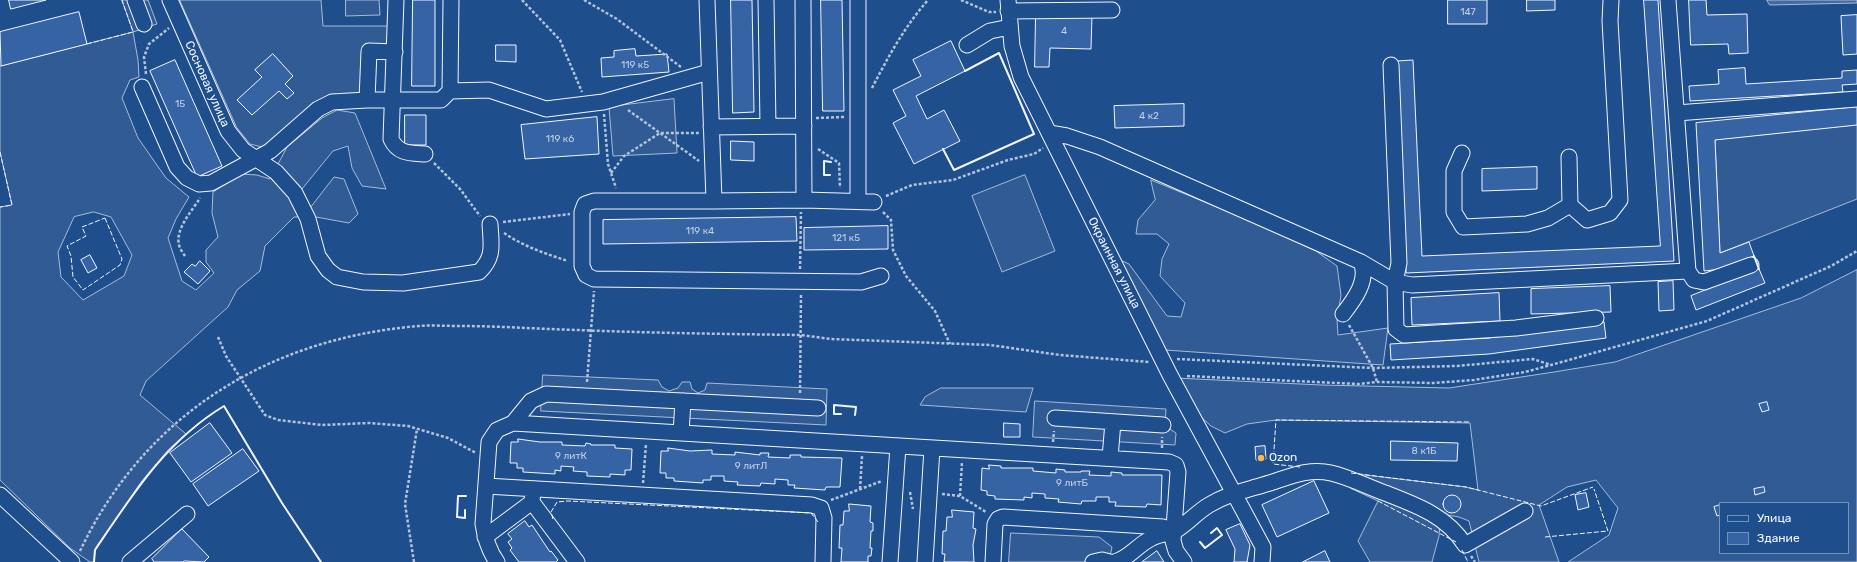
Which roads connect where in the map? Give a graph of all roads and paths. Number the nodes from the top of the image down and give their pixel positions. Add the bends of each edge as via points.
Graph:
1 (136, 0) edge
2 (170, 0) edge
3 (396, 0) edge
4 (451, 0) edge
5 (522, 0) edge
6 (584, 0) edge
7 (707, 0) edge
8 (766, 0) edge
9 (803, 0) edge
10 (858, 0) edge
11 (928, 0) edge
12 (961, 0) edge
13 (1611, 0) edge
14 (1668, 0) edge
15 (1078, 5) edge
16 (1008, 6) edge
17 (1112, 10) dead end
18 (144, 24) dead end
19 (1010, 27) junction
20 (168, 28) dead end
21 (967, 45) dead end
22 (395, 52) junction
23 (1391, 65) dead end
24 (709, 72) junction
25 (694, 76) junction
26 (142, 87) joint
27 (450, 91) junction
28 (623, 96) junction
29 (1857, 99) edge
30 (367, 100) junction
31 (392, 100) junction
32 (603, 102) junction
33 (586, 104) junction
34 (858, 105) junction
35 (1677, 113) junction
36 (768, 126) junction
37 (804, 128) junction
38 (711, 130) junction
39 (660, 133) junction
40 (1051, 138) junction
41 (1462, 153) dead end
42 (425, 154) dead end
43 (1569, 157) dead end
44 (257, 158) junction
45 (713, 171) junction
46 (611, 173) junction
47 (211, 183) junction
48 (804, 200) junction
49 (621, 201) junction
50 (714, 201) junction
51 (840, 201) junction
52 (858, 201) junction
53 (874, 202) junction
54 (1570, 205) junction
55 (582, 212) junction
56 (490, 224) joint
57 (1857, 251) edge
58 (185, 256) dead end
59 (1361, 262) junction
60 (1751, 266) dead end
61 (1688, 271) junction
62 (881, 276) dead end
63 (594, 279) junction
64 (800, 282) junction
65 (1395, 282) junction
66 (1343, 314) joint
67 (1596, 318) dead end
68 (592, 330) junction
69 (802, 335) junction
70 (218, 337) dead end
71 (950, 344) junction
72 (1163, 360) junction
73 (1551, 365) junction
74 (1373, 368) junction
75 (1170, 375) junction
76 (240, 378) junction
77 (1377, 382) junction
78 (586, 396) junction
79 (683, 401) junction
80 (800, 407) junction
81 (818, 408) dead end
82 (1055, 418) joint
83 (1113, 422) junction
84 (513, 423) junction
85 (1163, 425) joint
86 (417, 429) junction
87 (646, 431) junction
88 (681, 433) junction
89 (863, 444) junction
90 (898, 446) junction
91 (932, 448) junction
92 (963, 449) junction
93 (1052, 455) junction
94 (1110, 458) junction
95 (488, 459) junction
96 (1161, 461) junction
97 (896, 477) junction
98 (486, 486) junction
99 (860, 489) junction
100 (909, 490) dead end
101 (1233, 492) junction
102 (929, 494) junction
103 (0, 495) edge
104 (643, 495) junction
105 (533, 496) junction
106 (960, 496) junction
107 (821, 508) junction
108 (1525, 511) dead end
109 (914, 512) dead end
110 (187, 514) dead end
111 (998, 519) junction
112 (1174, 531) junction
113 (485, 537) junction
114 (70, 559) edge
115 (130, 562) edge
116 (414, 562) edge
117 (497, 562) edge
118 (577, 562) edge
119 (822, 562) edge
120 (890, 562) edge
121 (925, 562) edge
122 (993, 562) edge
123 (1093, 562) edge
124 (1110, 562) edge
125 (1114, 562) edge
126 (1184, 562) edge
127 (1262, 562) edge

1 - 18 street
2 - 44 street, Сосновая улица via 228,131 243,150
3 - 22 street
4 - 27 street
5 - 33 path via 560,40
6 - 25 path via 617,19
7 - 24 street
8 - 36 street
9 - 37 street
10 - 34 street
11 - 34 path via 890,54 867,98
12 - 16 path via 989,12
13 - 54 street via 1620,200 1610,213 1587,220
14 - 35 street
15 - 16 street
15 - 17 street
16 - 19 street, Окраинная улица
19 - 21 street via 990,31
19 - 40 street, Окраинная улица via 1012,46 1021,77
20 - 26 path via 149,44 144,57 146,73
22 - 30 street via 369,50
22 - 31 street
23 - 65 street via 1399,263
24 - 25 street
24 - 38 street
25 - 28 street
26 - 47 street via 177,167 187,178 199,184
27 - 31 street via 441,100
27 - 33 street via 489,90 546,109
28 - 32 street
28 - 39 path via 628,110
29 - 35 street
30 - 31 street
30 - 44 street via 332,102 318,109 270,151
31 - 42 street via 391,139 394,146 407,153
32 - 33 street
32 - 46 path
34 - 37 path via 843,118
34 - 52 street
35 - 61 street
36 - 37 street
36 - 38 street
37 - 48 street
37 - 51 path via 839,163
38 - 39 path
38 - 45 street
39 - 45 path
39 - 46 path via 624,156
40 - 53 path via 1034,154 1008,160 953,180 912,185
40 - 59 street via 1067,136 1100,147
40 - 72 street, Окраинная улица
41 - 54 street via 1454,171 1454,212 1463,227 1527,224 1548,218
43 - 54 street
44 - 47 street
44 - 56 street, Сосновая улица via 276,172 295,193 308,220 318,256 337,277 364,282 403,283 479,272 487,264 491,253
45 - 50 street
46 - 49 path
47 - 58 path via 178,235 179,245
48 - 50 street
48 - 51 street
48 - 64 path via 800,217
49 - 50 street
49 - 55 street via 594,201 585,204
51 - 52 street
52 - 53 street
53 - 71 path via 891,220 893,250 906,276 935,311
55 - 56 path
55 - 63 street via 582,266 586,275
57 - 73 path via 1831,266 1706,321
59 - 65 street
59 - 66 street via 1364,269 1357,296
60 - 61 street via 1704,282 1694,280
61 - 65 street via 1412,285
62 - 64 street via 860,282
63 - 64 street
63 - 68 path
64 - 69 path
65 - 67 street via 1396,329 1404,335 1516,328
66 - 74 path
68 - 69 path
68 - 76 path via 421,325 376,330 298,350
68 - 78 path
69 - 71 path via 831,339
69 - 80 path
70 - 76 path
71 - 72 path via 990,345 1068,356 1153,362
72 - 74 path via 1170,358
72 - 75 street, Окраинная улица
73 - 74 path via 1533,359 1456,366
73 - 77 path via 1474,380 1432,383
74 - 77 path
75 - 77 path via 1254,381 1351,384
75 - 101 street, Окраинная улица
76 - 86 path via 265,415 278,420 322,425 369,423
76 - 114 path via 189,412 149,447 114,490
78 - 79 street
78 - 84 street via 546,394 531,400
79 - 80 street
79 - 88 street
80 - 81 street
82 - 83 street
82 - 93 path
83 - 85 street
83 - 94 street
84 - 87 street
84 - 95 street via 497,430 489,442
85 - 96 path
86 - 95 path via 448,438
86 - 116 path via 405,504
87 - 88 street
87 - 104 path
88 - 89 street
89 - 90 street
89 - 99 path
90 - 91 street
90 - 97 street
91 - 92 street
91 - 102 street
92 - 93 street
92 - 106 path
93 - 94 street
94 - 96 street
95 - 98 street
96 - 112 street via 1176,465 1178,472
97 - 99 path
97 - 120 street
98 - 105 street
98 - 113 street
99 - 107 path via 833,498
100 - 109 path
101 - 108 street via 1292,475 1330,472 1434,514 1458,534 1465,545
101 - 112 street via 1208,505
101 - 127 street, Окраинная улица via 1263,546
102 - 106 path
102 - 121 street
103 - 114 street
104 - 105 street
104 - 107 street via 812,505
105 - 113 street
105 - 118 street
106 - 111 path
107 - 119 street via 824,518
110 - 115 street
111 - 112 street via 1003,517 1163,527
111 - 122 street via 995,524
112 - 125 street via 1150,539 1120,561
112 - 126 street via 1172,541
113 - 117 street
123 - 124 street

